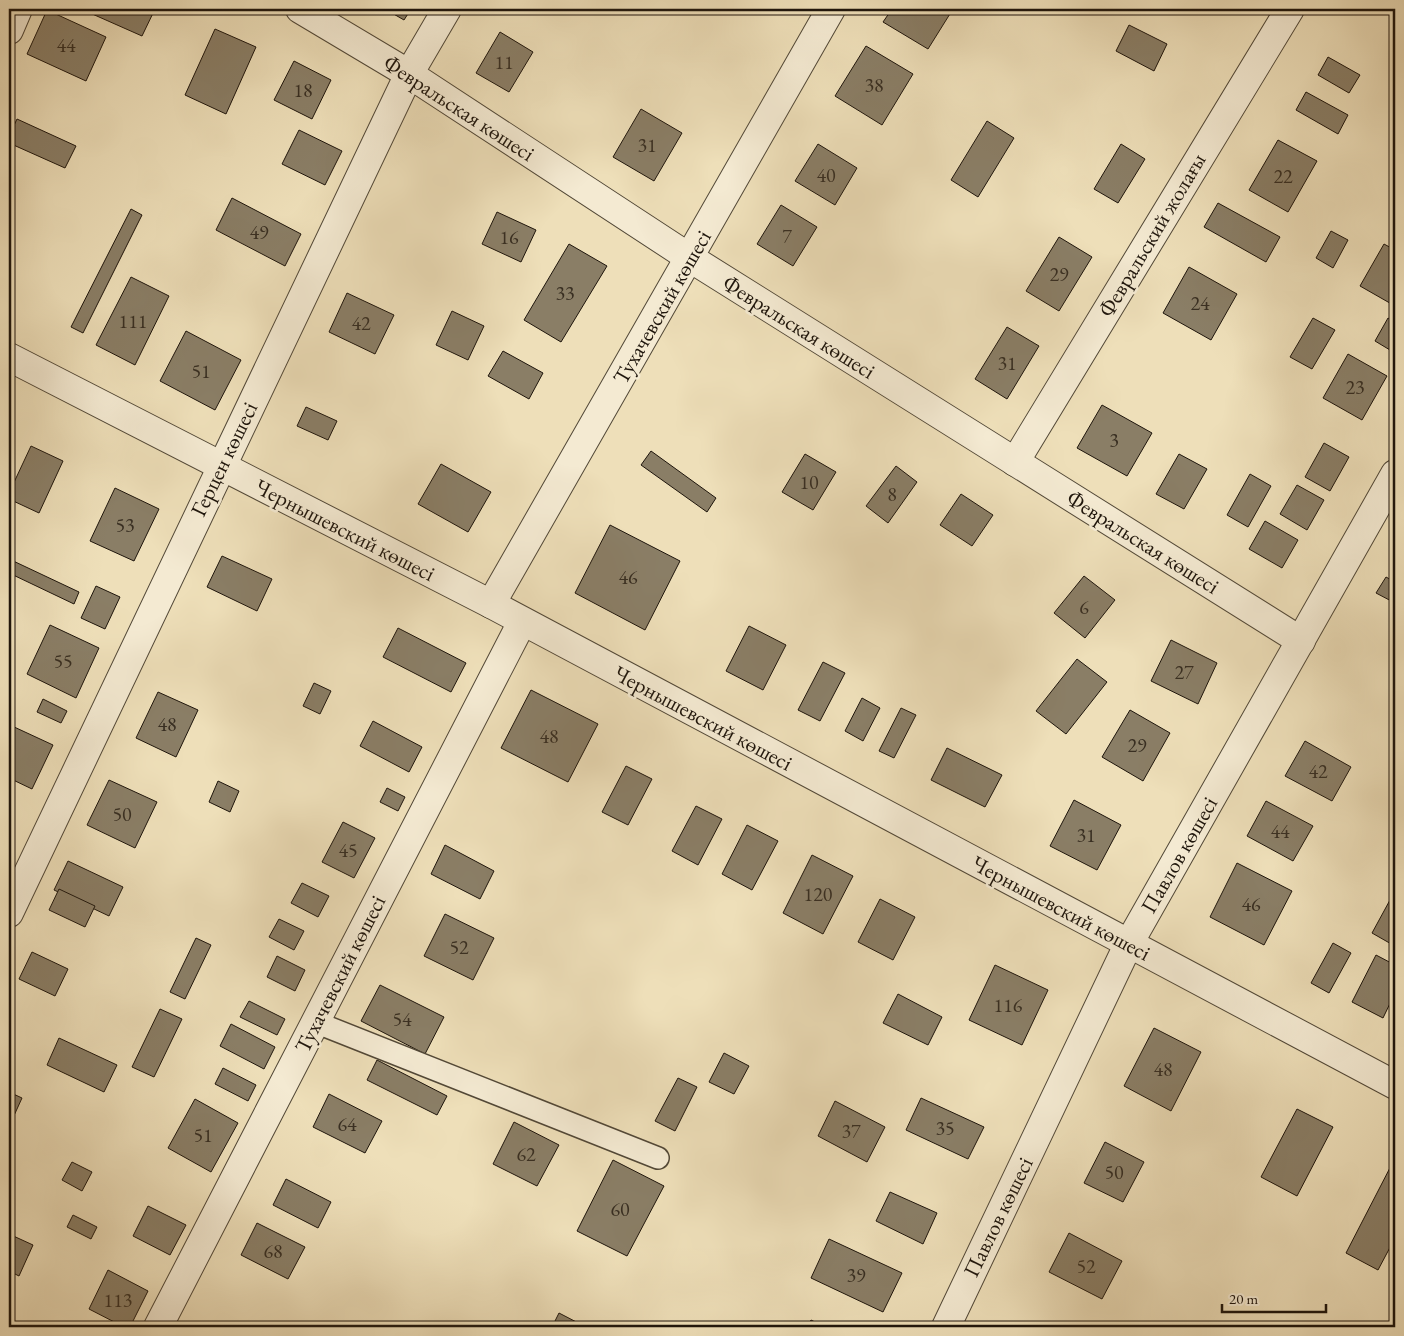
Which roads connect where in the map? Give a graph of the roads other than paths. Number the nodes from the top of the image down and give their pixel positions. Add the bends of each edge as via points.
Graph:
1 (18, 9) edge
2 (300, 9) edge
3 (447, 9) edge
4 (831, 9) edge
5 (1290, 9) edge
6 (9, 30) edge
7 (409, 74) junction
8 (690, 258) junction
9 (9, 357) edge
10 (1015, 462) junction
11 (220, 467) junction
12 (1395, 474) edge
13 (491, 604) junction
14 (522, 622) junction
15 (1301, 640) junction
16 (9, 913) edge
17 (1128, 944) junction
18 (315, 1022) junction
19 (1395, 1084) edge
20 (658, 1158) dead end
21 (158, 1327) edge
22 (946, 1327) edge

1 - 6 street
2 - 7 street, Февральская көшесі
3 - 7 street, Герцен көшесі
4 - 8 street, Тухачевский көшесі
5 - 10 street, Февральский жолағы
7 - 8 street, Февральская көшесі
7 - 11 street, Герцен көшесі
8 - 10 street, Февральская көшесі
8 - 13 street, Тухачевский көшесі
9 - 11 street, Чернышевский көшесі
10 - 15 street, Февральская көшесі
11 - 13 street, Чернышевский көшесі
11 - 16 street, Герцен көшесі
12 - 15 street, Павлов көшесі
13 - 14 street, Чернышевский көшесі
14 - 17 street, Чернышевский көшесі
14 - 18 street, Тухачевский көшесі
15 - 17 street, Павлов көшесі
17 - 19 street, Чернышевский көшесі
17 - 22 street, Павлов көшесі
18 - 20 lane
18 - 21 street, Тухачевский көшесі

